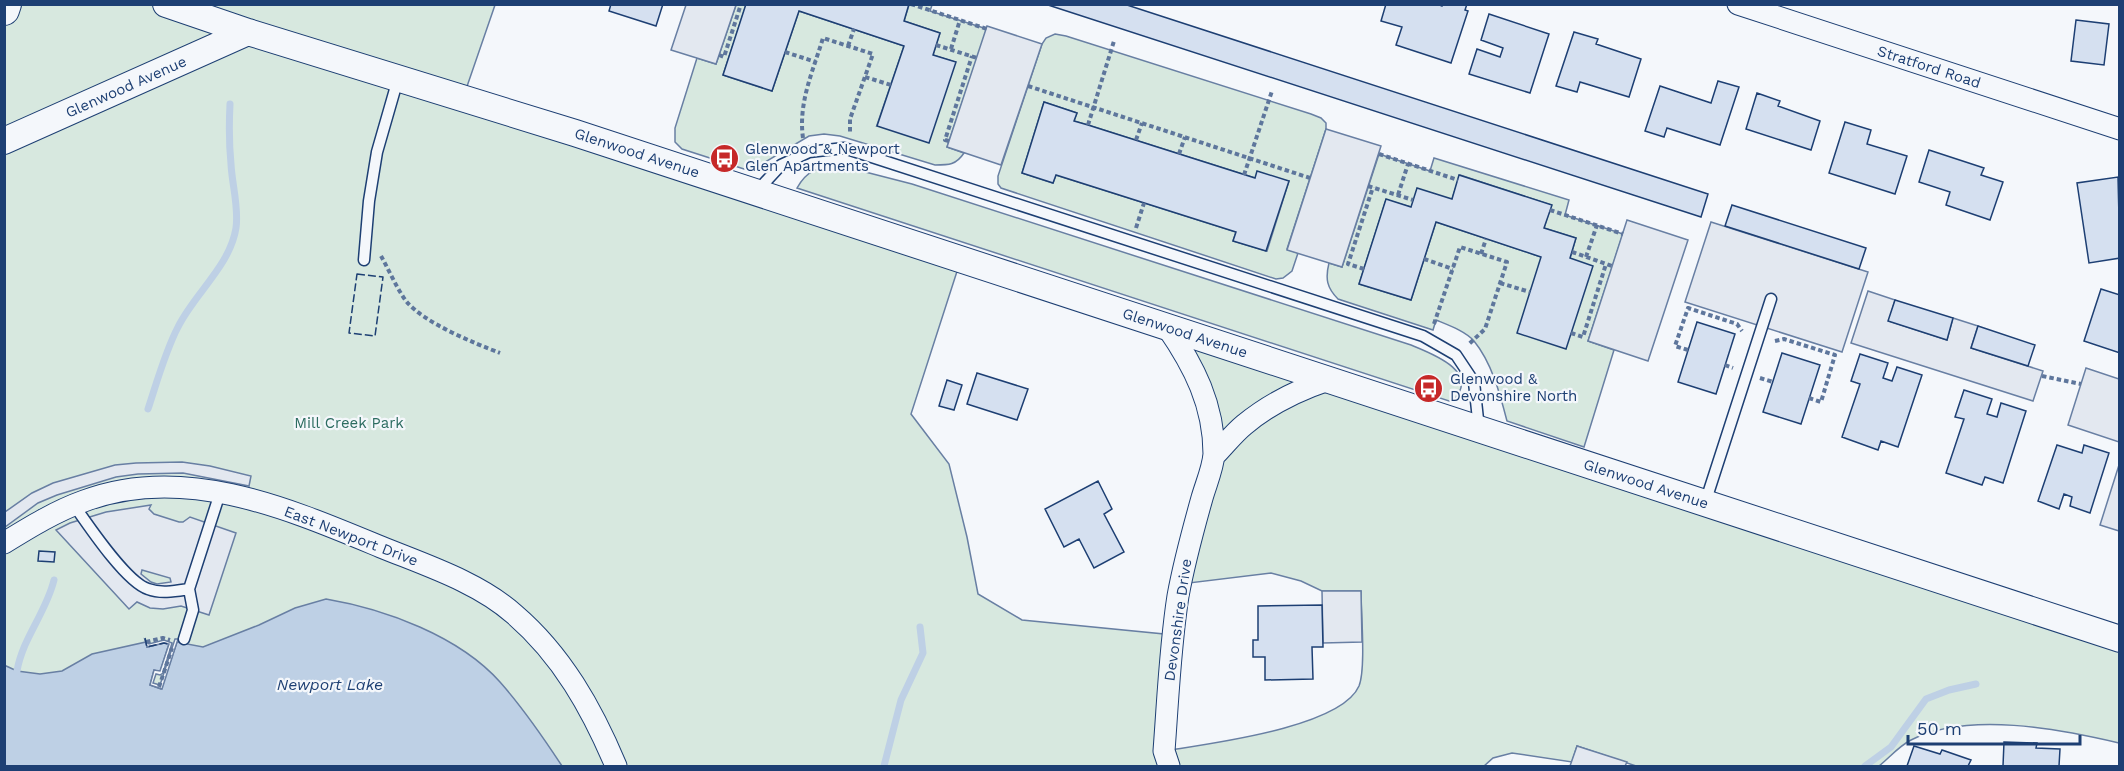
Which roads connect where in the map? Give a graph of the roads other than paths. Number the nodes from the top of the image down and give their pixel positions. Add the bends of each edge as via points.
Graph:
1 (6, 4) edge
2 (166, 4) edge
3 (1738, 4) edge
4 (4, 10) edge
5 (248, 32) junction
6 (398, 78) junction
7 (2120, 129) edge
8 (4, 141) edge
9 (756, 192) junction
10 (364, 260) dead end
11 (1771, 299) dead end
12 (1167, 327) junction
13 (1328, 380) junction
14 (1479, 429) junction
15 (1214, 456) junction
16 (220, 493) junction
17 (1705, 503) junction
18 (74, 505) junction
19 (4, 543) edge
20 (189, 589) junction
21 (2120, 639) edge
22 (179, 640) road end
23 (1163, 761) edge
24 (616, 766) edge

1 - 4 main road
2 - 5 street, Glenwood Avenue
3 - 7 street, Stratford Road
5 - 6 street, Glenwood Avenue
5 - 8 street, Glenwood Avenue
6 - 9 street, Glenwood Avenue
6 - 10 lane via 377,152
9 - 12 street, Glenwood Avenue
9 - 14 lane via 780,165 806,153 844,148 1423,336 1456,355 1474,382
11 - 17 lane
12 - 13 street, Glenwood Avenue
12 - 15 street, Devonshire Drive via 1202,386 1210,414
13 - 14 street, Glenwood Avenue
13 - 15 street, Devonshire Drive via 1306,387 1265,410
14 - 17 street, Glenwood Avenue
15 - 23 street, Devonshire Drive via 1179,595
16 - 18 street, East Newport Drive via 193,488 150,488 116,492
16 - 20 lane
16 - 24 street, East Newport Drive via 260,501 328,525 441,571 513,612 574,682
17 - 21 street, Glenwood Avenue
18 - 19 street, East Newport Drive
18 - 20 lane via 134,581 156,591
20 - 22 lane via 194,610

